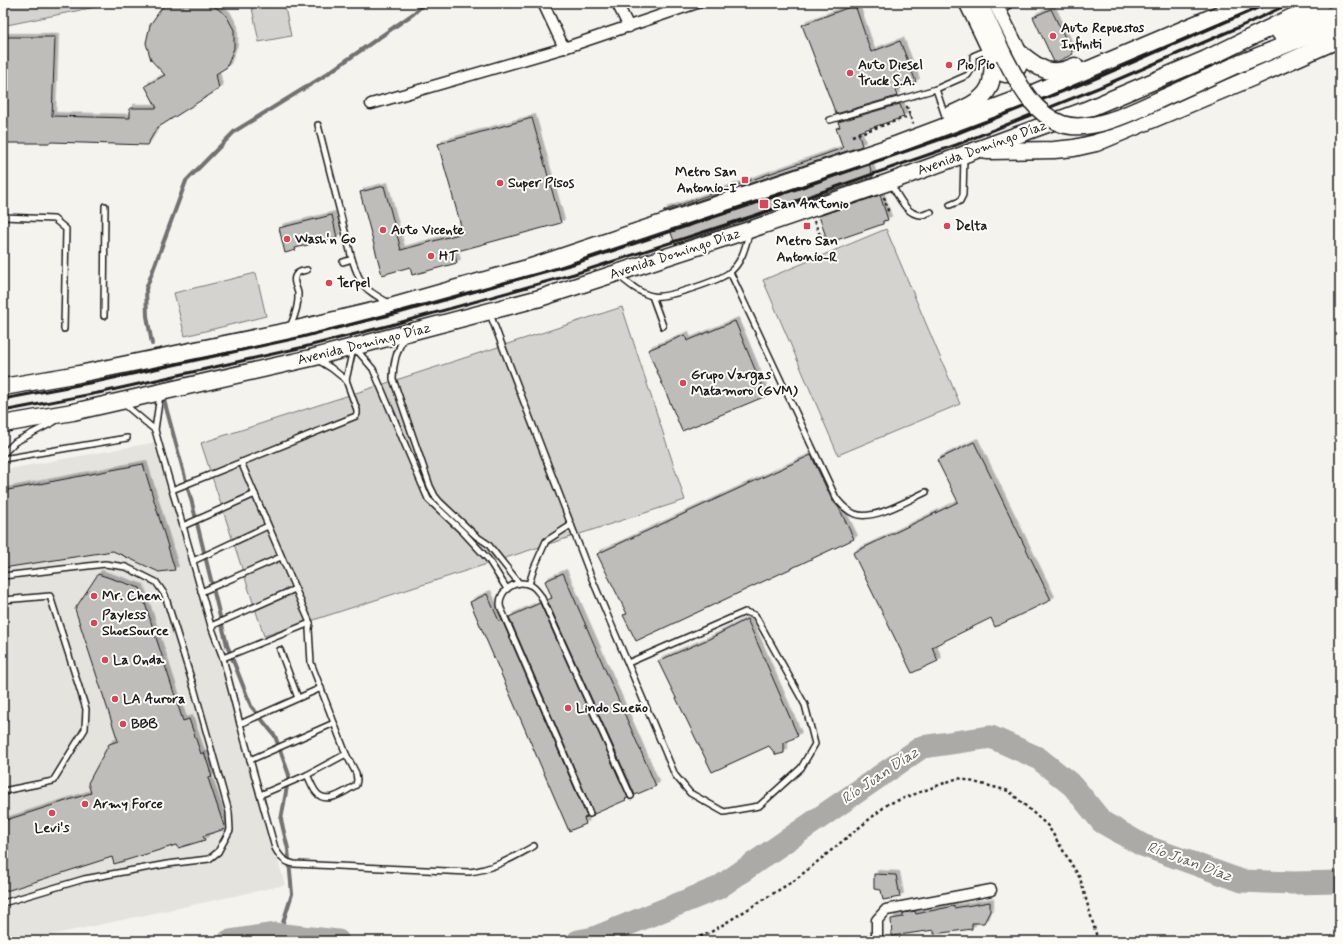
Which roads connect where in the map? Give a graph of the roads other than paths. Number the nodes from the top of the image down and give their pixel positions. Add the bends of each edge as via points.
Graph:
1 (543, 3) edge
2 (617, 3) edge
3 (697, 3) edge
4 (966, 3) edge
5 (979, 3) edge
6 (1217, 3) edge
7 (1245, 3) edge
8 (1321, 3) edge
9 (1000, 5) edge
10 (1340, 12) edge
11 (1340, 25) edge
12 (629, 27) junction
13 (1340, 39) edge
14 (564, 48) junction
15 (988, 50) junction
16 (1021, 54) junction
17 (1206, 59) junction
18 (999, 61) junction
19 (936, 89) junction
20 (371, 104) dead end
21 (946, 117) junction
22 (830, 120) dead end
23 (318, 125) dead end
24 (898, 144) junction
25 (969, 153) junction
26 (890, 182) junction
27 (950, 205) dead end
28 (104, 206) dead end
29 (931, 212) dead end
30 (3, 217) edge
31 (749, 230) junction
32 (352, 259) junction
33 (343, 262) dead end
34 (307, 270) dead end
35 (730, 272) junction
36 (616, 274) junction
37 (652, 296) junction
38 (394, 306) junction
39 (488, 311) junction
40 (104, 316) dead end
41 (663, 326) dead end
42 (64, 329) dead end
43 (288, 331) junction
44 (407, 333) junction
45 (354, 346) junction
46 (311, 358) junction
47 (346, 380) junction
48 (3, 387) edge
49 (161, 392) junction
50 (120, 401) junction
51 (74, 412) junction
52 (3, 424) edge
53 (155, 430) junction
54 (127, 438) dead end
55 (3, 454) edge
56 (3, 459) edge
57 (241, 462) junction
58 (172, 490) junction
59 (926, 492) dead end
60 (255, 494) junction
61 (571, 525) junction
62 (183, 526) junction
63 (268, 526) junction
64 (281, 557) junction
65 (193, 561) junction
66 (3, 576) edge
67 (519, 583) junction
68 (529, 584) junction
69 (295, 589) junction
70 (507, 589) junction
71 (201, 592) junction
72 (3, 600) edge
73 (310, 623) junction
74 (211, 626) junction
75 (280, 650) dead end
76 (223, 658) junction
77 (628, 663) junction
78 (321, 688) junction
79 (298, 698) junction
80 (334, 723) junction
81 (240, 724) junction
82 (346, 754) junction
83 (250, 760) junction
84 (307, 774) junction
85 (12, 783) dead end
86 (6, 791) edge
87 (260, 795) junction
88 (631, 796) dead end
89 (590, 814) dead end
90 (534, 846) dead end
91 (991, 890) dead end
92 (3, 903) edge
93 (877, 941) edge

1 - 14 street
2 - 12 street
3 - 12 street
4 - 15 street
5 - 18 main road
6 - 16 main road via 1066,70 1053,72 1043,69
7 - 24 main road via 1026,96
8 - 17 main road, Avenida Domingo Díaz
9 - 16 street
10 - 17 main road
11 - 18 main road, bridge via 1236,65 1115,119 1084,127 1062,124 1042,112
12 - 14 street
13 - 25 main road via 1096,143 1054,150
14 - 20 street
15 - 18 street
15 - 19 lane via 973,56 973,67 968,75
16 - 18 street via 1021,67 1010,75 1000,74
17 - 25 main road, Avenida Domingo Díaz via 1090,109
18 - 21 main road via 986,93 979,100
19 - 21 lane
19 - 22 lane
21 - 24 main road via 927,124
23 - 32 lane
24 - 38 main road via 531,267
25 - 26 main road, Avenida Domingo Díaz
25 - 27 lane via 963,195 960,201
26 - 29 lane via 907,208 921,215
26 - 31 main road, Avenida Domingo Díaz
28 - 40 lane
30 - 42 lane via 54,219 66,229
31 - 35 lane via 744,254
31 - 36 main road, Avenida Domingo Díaz
32 - 33 lane
32 - 38 lane via 364,287
34 - 43 lane via 295,275 297,306
35 - 37 lane via 720,278 669,295
35 - 59 lane via 836,498 845,509 867,516 877,514
36 - 37 lane
36 - 39 main road, Avenida Domingo Díaz
37 - 41 lane
38 - 43 main road
39 - 44 main road, Avenida Domingo Díaz
39 - 61 lane
43 - 48 main road
44 - 45 main road, Avenida Domingo Díaz
44 - 67 lane via 401,342 393,369 393,379 430,486 440,502 488,544
45 - 46 main road, Avenida Domingo Díaz
45 - 47 lane
45 - 70 lane via 373,369 428,499 488,559
46 - 47 lane via 323,362
46 - 49 main road, Avenida Domingo Díaz
47 - 57 lane via 357,410 356,416
49 - 50 main road, Avenida Domingo Díaz
49 - 53 lane
50 - 51 main road, Avenida Domingo Díaz
50 - 53 lane
51 - 52 main road, Avenida Domingo Díaz
51 - 55 lane via 15,442
53 - 58 lane
54 - 56 lane
57 - 58 lane
57 - 60 lane
58 - 62 lane
60 - 62 lane
60 - 63 lane
61 - 68 lane via 546,541
61 - 77 lane
62 - 65 lane
63 - 64 lane
63 - 65 lane
64 - 69 lane
64 - 71 lane
65 - 71 lane
66 - 92 lane via 105,564 126,567 156,582 165,595 194,688 229,812 230,830 218,852 210,859 84,879
67 - 68 lane
67 - 70 lane
68 - 88 lane via 541,596
69 - 73 lane
69 - 74 lane
70 - 89 lane via 500,604 502,613
71 - 74 lane
72 - 86 lane via 50,596 86,709 85,729 53,780
73 - 76 lane
73 - 78 lane via 311,663
74 - 76 lane
75 - 79 lane
76 - 81 lane
77 - 77 lane via 674,775 690,792 724,812 759,806 800,768 815,744 805,705 755,615 745,612
78 - 79 lane
78 - 80 lane
79 - 81 lane
80 - 82 lane
80 - 83 lane
81 - 83 lane
82 - 84 lane
82 - 84 lane via 357,780 356,785 340,794 322,797 316,793
83 - 87 lane
84 - 87 lane
85 - 86 lane
87 - 90 lane via 275,848 281,859 287,863 479,872
91 - 93 street via 886,910 877,920

